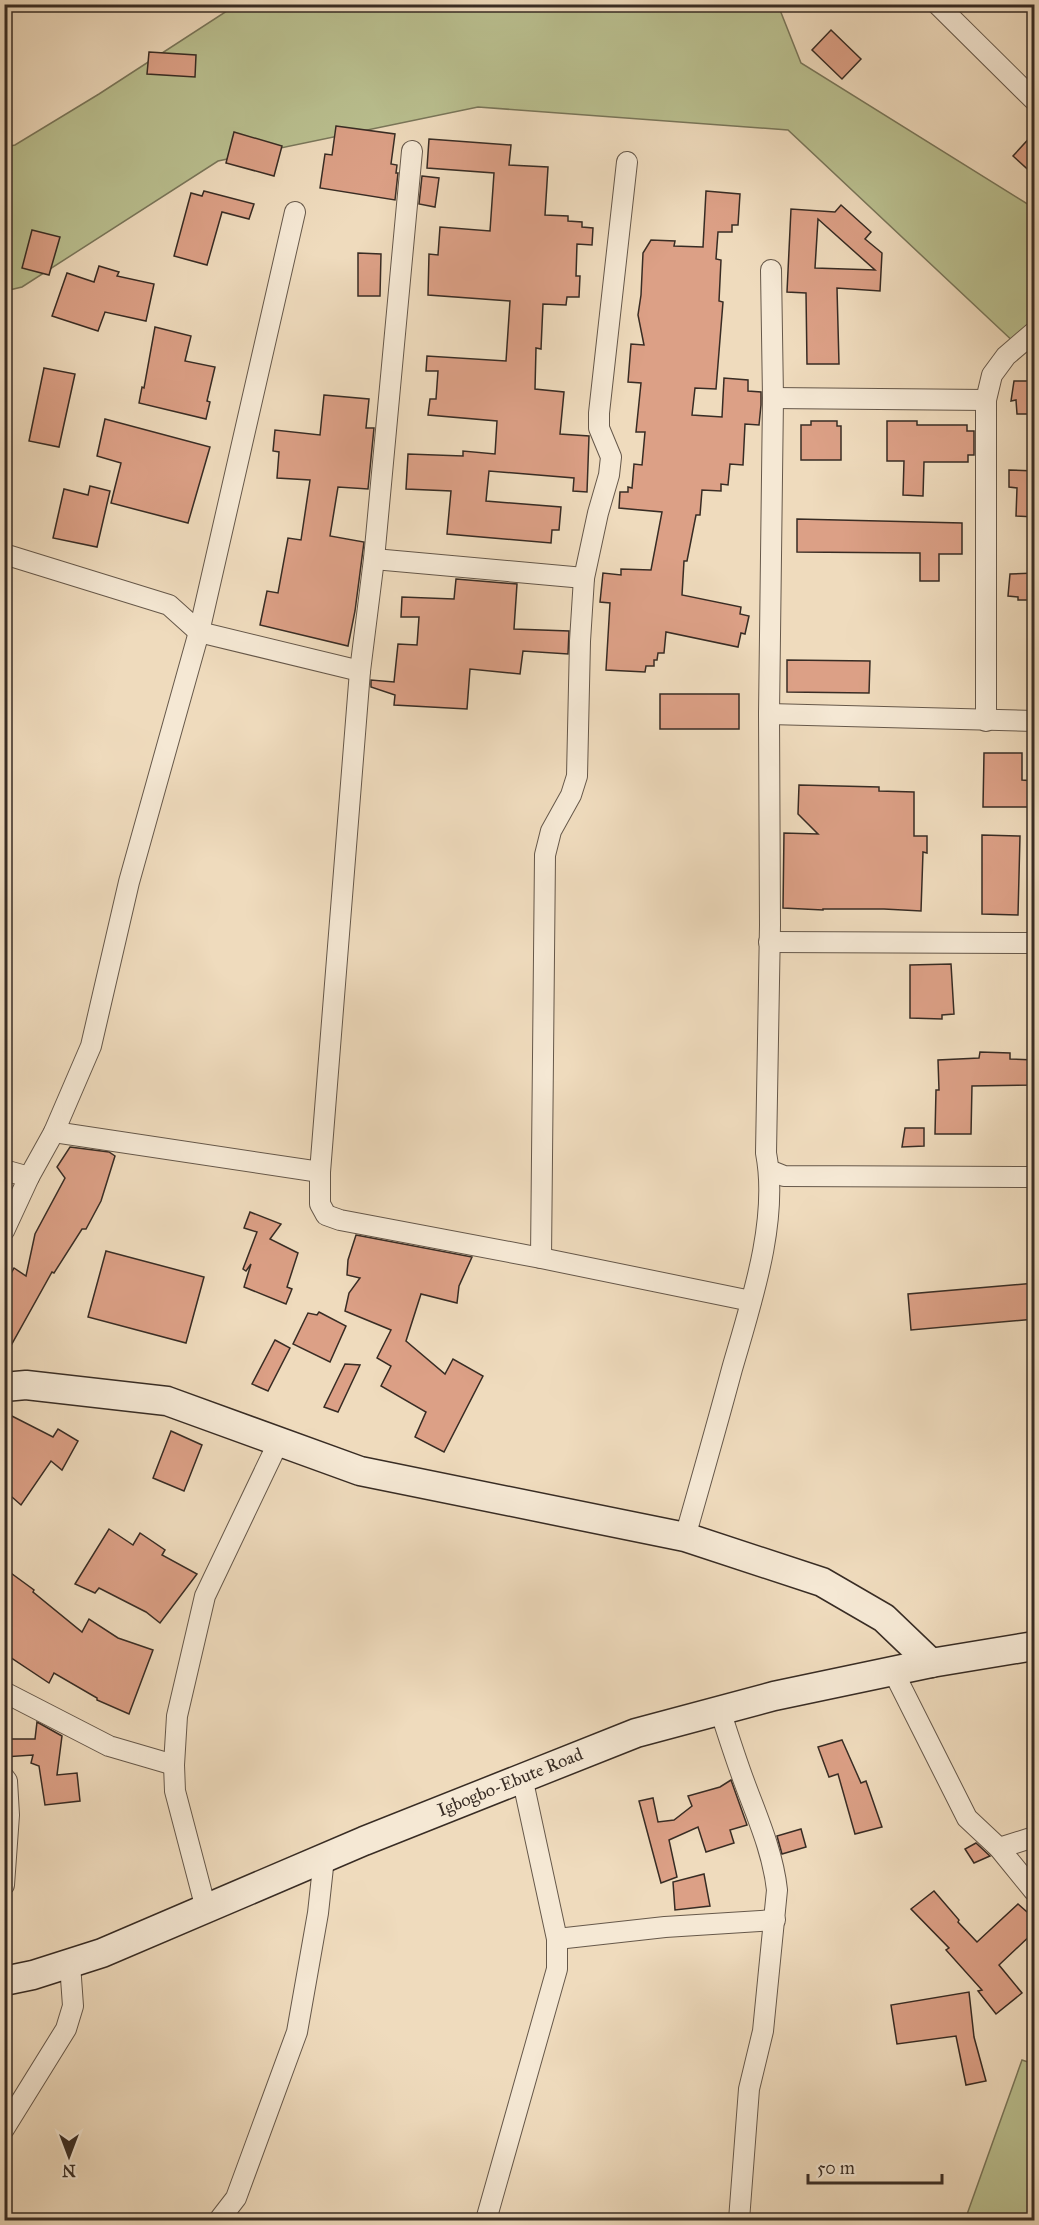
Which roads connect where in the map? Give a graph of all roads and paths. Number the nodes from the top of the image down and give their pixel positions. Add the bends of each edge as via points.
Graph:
1 (937, 4) edge
2 (1035, 100) edge
3 (412, 151) dead end
4 (627, 162) dead end
5 (296, 212) dead end
6 (771, 270) dead end
7 (1035, 332) edge
8 (773, 398) junction
9 (986, 400) junction
10 (4, 554) edge
11 (374, 559) junction
12 (584, 578) junction
13 (199, 632) junction
14 (360, 671) junction
15 (769, 714) junction
16 (986, 721) junction
17 (1035, 722) edge
18 (769, 942) junction
19 (1035, 943) edge
20 (54, 1132) junction
21 (4, 1170) edge
22 (769, 1170) junction
23 (320, 1172) junction
24 (28, 1177) junction
25 (1035, 1177) edge
26 (4, 1231) edge
27 (541, 1257) junction
28 (751, 1301) junction
29 (4, 1387) edge
30 (278, 1443) junction
31 (685, 1537) junction
32 (1035, 1646) edge
33 (931, 1663) junction
34 (892, 1671) junction
35 (4, 1692) edge
36 (720, 1710) junction
37 (174, 1765) junction
38 (4, 1777) edge
39 (522, 1777) junction
40 (1035, 1837) edge
41 (999, 1848) junction
42 (324, 1858) junction
43 (4, 1885) edge
44 (1035, 1891) edge
45 (206, 1908) junction
46 (775, 1920) junction
47 (557, 1939) junction
48 (70, 1964) junction
49 (4, 1981) edge
50 (4, 2130) edge
51 (219, 2220) edge
52 (486, 2220) edge
53 (739, 2220) edge

1 - 2 street
3 - 11 street
4 - 12 street via 599,413 599,428 611,457
5 - 13 street
6 - 8 street
7 - 9 street via 1006,356 992,375
8 - 9 street
8 - 15 street
9 - 16 street
10 - 13 street via 169,605
11 - 12 street
11 - 14 street
12 - 27 street via 577,776 551,831 545,855
13 - 14 street
13 - 20 street via 129,882 91,1046
14 - 23 street
15 - 16 street
15 - 18 street
16 - 17 street
18 - 19 street
18 - 22 street
20 - 23 street
20 - 24 street
21 - 24 street
22 - 25 street via 784,1176
22 - 28 street via 766,1236
23 - 27 street via 320,1204 326,1215
24 - 26 street
27 - 28 street
28 - 31 street
29 - 30 main road via 26,1385 167,1401
30 - 31 main road via 360,1471
30 - 37 street via 205,1596 177,1716
31 - 33 main road via 822,1582 884,1618
32 - 33 main road, Igbogbo-Ebute Road
33 - 34 main road, Igbogbo-Ebute Road
34 - 36 main road, Igbogbo-Ebute Road
34 - 41 street via 967,1818
35 - 37 street via 109,1746
36 - 39 main road, Igbogbo-Ebute Road via 636,1733
36 - 46 street via 775,1871
37 - 45 street via 175,1791
38 - 43 street via 9,1815
39 - 42 main road, Igbogbo-Ebute Road
39 - 47 street
40 - 41 street
41 - 44 street
42 - 45 main road, Igbogbo-Ebute Road
42 - 51 street via 297,2032 236,2198
45 - 48 main road, Igbogbo-Ebute Road
46 - 47 street via 665,1926
46 - 53 street via 763,2031 749,2089
47 - 52 street via 556,1969
48 - 49 main road, Igbogbo-Ebute Road
48 - 50 street via 73,2006 66,2029

